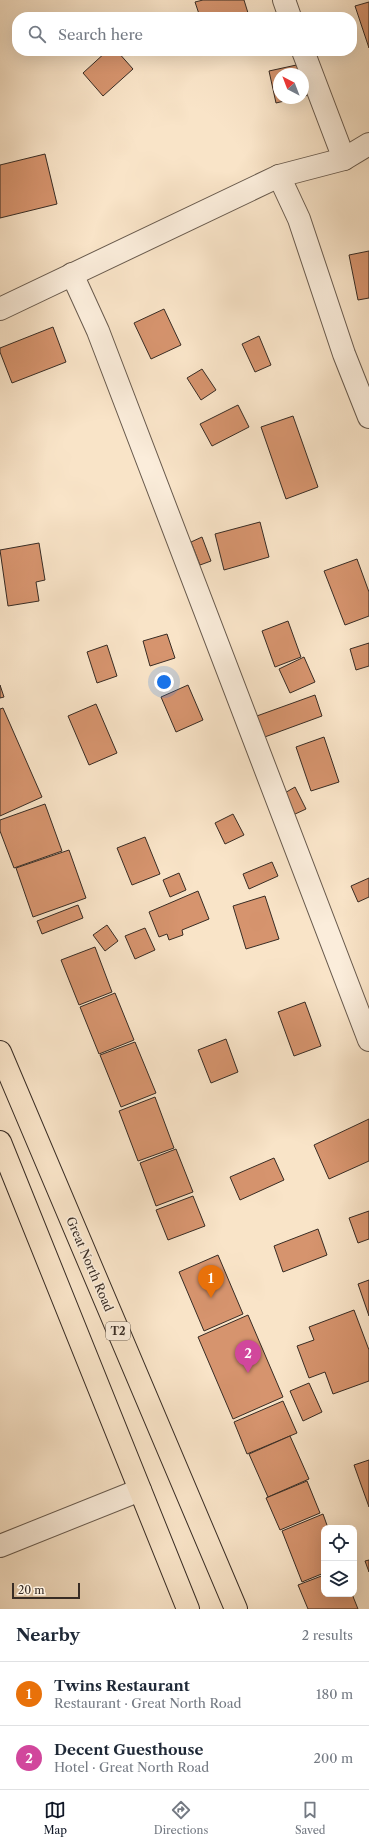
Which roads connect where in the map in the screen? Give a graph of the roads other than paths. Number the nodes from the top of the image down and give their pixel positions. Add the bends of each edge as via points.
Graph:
1 (284, 0) edge
2 (288, 12) edge
3 (305, 56) edge
4 (369, 144) edge
5 (344, 158) junction
6 (279, 176) junction
7 (72, 274) junction
8 (0, 309) edge
9 (369, 417) edge
10 (369, 1040) edge
11 (0, 1052) edge
12 (0, 1142) edge
13 (7, 1177) edge
14 (140, 1490) junction
15 (0, 1546) edge
16 (188, 1609) edge
17 (236, 1609) edge

1 - 2 street
3 - 5 street
4 - 5 street
5 - 6 street
6 - 7 street
6 - 9 street via 298,219 344,354
7 - 8 street
7 - 10 street via 98,331
11 - 17 highway, Great North Road / T2
12 - 13 highway
13 - 14 highway
14 - 15 street
14 - 16 highway

